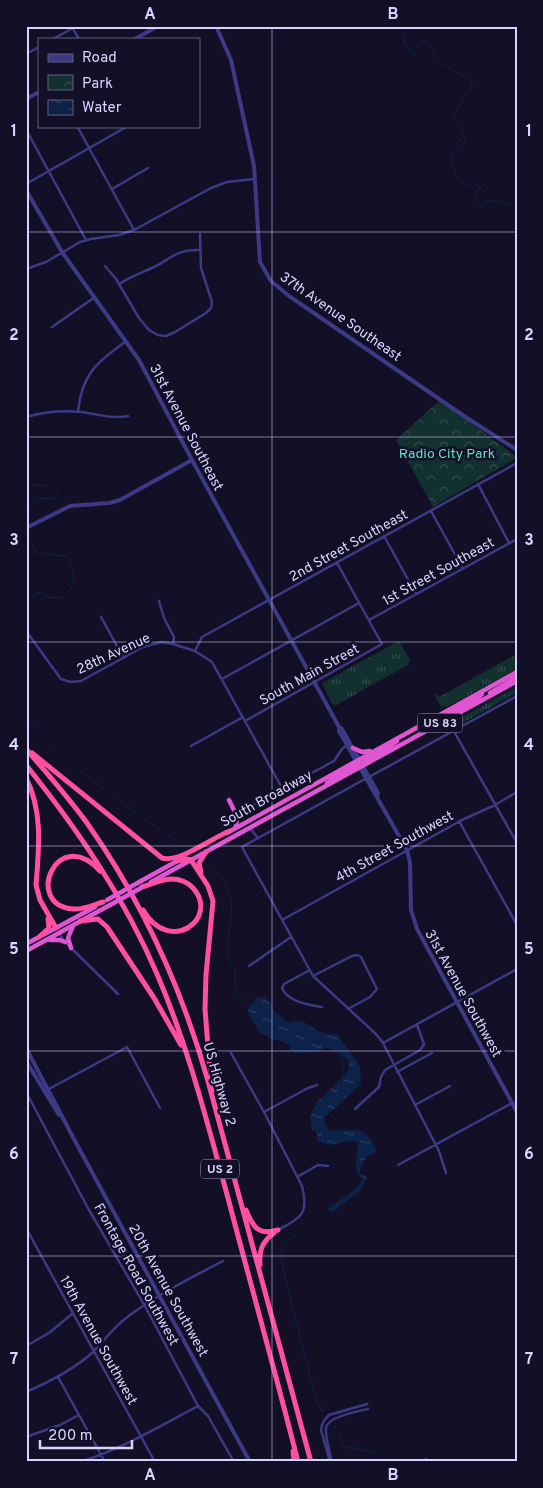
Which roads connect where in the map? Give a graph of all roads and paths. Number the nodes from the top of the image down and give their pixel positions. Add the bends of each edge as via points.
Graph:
1 (158, 26) edge
2 (216, 26) edge
3 (72, 27) edge
4 (55, 38) edge
5 (78, 38) edge
6 (137, 38) edge
7 (38, 48) edge
8 (26, 54) edge
9 (38, 93) edge
10 (26, 99) edge
11 (78, 128) edge
12 (124, 128) edge
13 (28, 133) dead end
14 (89, 148) junction
15 (148, 168) dead end
16 (49, 171) junction
17 (256, 179) junction
18 (26, 184) edge
19 (112, 189) junction
20 (26, 190) edge
21 (134, 230) junction
22 (200, 234) dead end
23 (86, 240) junction
24 (200, 250) junction
25 (62, 252) junction
26 (105, 266) dead end
27 (26, 270) edge
28 (119, 284) junction
29 (95, 297) junction
30 (52, 327) dead end
31 (126, 341) junction
32 (78, 411) junction
33 (128, 416) dead end
34 (26, 417) edge
35 (517, 450) edge
36 (192, 460) junction
37 (517, 463) edge
38 (478, 484) junction
39 (431, 510) junction
40 (26, 528) edge
41 (384, 536) junction
42 (517, 539) edge
43 (509, 543) junction
44 (337, 563) junction
45 (463, 569) junction
46 (416, 595) junction
47 (269, 600) junction
48 (158, 601) dead end
49 (359, 603) junction
50 (101, 617) dead end
51 (369, 620) junction
52 (26, 631) edge
53 (292, 641) junction
54 (172, 644) junction
55 (195, 651) junction
56 (123, 658) junction
57 (517, 672) edge
58 (222, 679) junction
59 (517, 679) edge
60 (314, 682) junction
61 (493, 685) junction
62 (517, 696) edge
63 (441, 714) junction
64 (244, 719) junction
65 (447, 720) junction
66 (339, 728) junction
67 (454, 730) junction
68 (411, 731) junction
69 (347, 745) junction
70 (385, 745) junction
71 (191, 746) dead end
72 (354, 748) junction
73 (26, 749) edge
74 (387, 752) junction
75 (360, 764) junction
76 (26, 766) edge
77 (26, 778) edge
78 (368, 778) junction
79 (282, 788) junction
80 (517, 792) edge
81 (228, 800) dead end
82 (495, 805) junction
83 (238, 812) dead end
84 (459, 821) junction
85 (246, 822) junction
86 (250, 829) junction
87 (232, 830) junction
88 (258, 838) junction
89 (517, 844) edge
90 (407, 850) junction
91 (206, 852) junction
92 (191, 860) junction
93 (177, 861) junction
94 (201, 875) junction
95 (141, 885) junction
96 (113, 887) junction
97 (133, 897) junction
98 (107, 902) junction
99 (46, 911) junction
100 (282, 920) junction
101 (80, 921) junction
102 (75, 924) junction
103 (517, 925) edge
104 (57, 930) junction
105 (39, 937) junction
106 (291, 937) junction
107 (46, 940) junction
108 (65, 942) junction
109 (26, 944) edge
110 (71, 948) junction
111 (26, 951) edge
112 (249, 966) dead end
113 (517, 969) edge
114 (310, 970) junction
115 (313, 976) junction
116 (118, 994) dead end
117 (457, 1002) junction
118 (322, 1007) dead end
119 (348, 1009) junction
120 (417, 1025) junction
121 (383, 1043) junction
122 (26, 1048) edge
123 (231, 1052) dead end
124 (432, 1053) dead end
125 (26, 1061) edge
126 (393, 1064) junction
127 (397, 1072) junction
128 (193, 1073) junction
129 (317, 1085) dead end
130 (450, 1086) dead end
131 (46, 1090) junction
132 (26, 1092) edge
133 (517, 1100) edge
134 (512, 1103) junction
135 (415, 1105) junction
136 (160, 1108) dead end
137 (355, 1109) dead end
138 (264, 1112) junction
139 (517, 1112) edge
140 (218, 1118) junction
141 (436, 1144) junction
142 (398, 1165) dead end
143 (328, 1166) dead end
144 (446, 1173) dead end
145 (297, 1177) junction
146 (238, 1190) junction
147 (27, 1230) edge
148 (278, 1230) junction
149 (223, 1261) dead end
150 (260, 1276) junction
151 (160, 1295) junction
152 (145, 1306) junction
153 (73, 1313) junction
154 (26, 1346) edge
155 (94, 1351) junction
156 (58, 1377) junction
157 (26, 1392) edge
158 (367, 1404) dead end
159 (198, 1406) junction
160 (368, 1409) dead end
161 (80, 1415) junction
162 (287, 1419) junction
163 (141, 1436) junction
164 (26, 1437) edge
165 (102, 1455) junction
166 (80, 1462) edge
167 (105, 1462) edge
168 (154, 1462) edge
169 (234, 1462) edge
170 (250, 1462) edge
171 (294, 1462) edge
172 (298, 1462) edge
173 (311, 1462) edge
174 (331, 1462) edge

1 - 6 street
2 - 17 street, 37th Avenue Southeast via 233,67
3 - 4 street
3 - 5 street
7 - 8 street
9 - 10 street
11 - 14 street
12 - 14 street
13 - 16 street
14 - 16 street
14 - 19 street
15 - 19 street
16 - 18 street
16 - 23 street
17 - 21 street via 227,182 211,188
17 - 35 street, 37th Avenue Southeast via 260,262 270,281
19 - 21 street
20 - 25 street, 31st Avenue Southeast
21 - 23 street
22 - 24 street
23 - 25 street
24 - 28 street via 181,251
24 - 28 street via 211,308 166,336 149,330
25 - 27 street
25 - 29 street, 31st Avenue Southeast
26 - 28 street
29 - 30 street
29 - 31 street, 31st Avenue Southeast
31 - 32 street via 89,373
31 - 36 street, 31st Avenue Southeast
32 - 33 street via 118,418
32 - 34 street
36 - 40 street via 120,500 70,506
36 - 47 street, 31st Avenue Southeast
37 - 38 street, 2nd Street Southeast
38 - 39 street, 2nd Street Southeast
38 - 43 street
39 - 41 street, 2nd Street Southeast
39 - 45 street
41 - 44 street, 2nd Street Southeast
41 - 46 street
42 - 43 street, 1st Street Southeast
43 - 45 street, 1st Street Southeast
44 - 47 street, 2nd Street Southeast
44 - 49 street
45 - 46 street, 1st Street Southeast
46 - 51 street, 1st Street Southeast
47 - 53 street, 31st Avenue Southeast
47 - 55 street, 2nd Street Southeast via 202,638
48 - 54 street via 174,637
49 - 51 street
49 - 53 street
50 - 56 street
51 - 60 street, South Main Street via 382,644
52 - 56 street, 28th Avenue via 61,679 71,682 81,681
53 - 58 street
53 - 60 street, 31st Avenue Southeast
54 - 55 street
54 - 56 street, 28th Avenue via 154,643
55 - 58 street via 212,662
57 - 61 highway, South Broadway / US 83
58 - 64 street
59 - 65 highway, South Broadway / US 83 via 493,690
60 - 64 street, South Main Street
60 - 66 street, 31st Avenue Southwest
61 - 63 highway, South Broadway / US 83
61 - 65 highway via 474,701 448,715
62 - 67 street
63 - 68 highway, South Broadway / US 83
63 - 74 highway via 441,720
64 - 71 street, South Main Street
64 - 79 street
65 - 67 street
65 - 74 highway, South Broadway / US 83
66 - 69 street, 31st Avenue Southwest
66 - 72 street, 31st Avenue Southwest
67 - 78 street
67 - 82 street
68 - 70 highway, South Broadway / US 83
68 - 75 highway
69 - 75 street, 31st Avenue Southwest
69 - 79 street via 334,761
70 - 72 highway via 366,752
70 - 75 highway, South Broadway / US 83
72 - 75 street, 31st Avenue Southwest
73 - 87 highway via 167,860
73 - 97 highway, US Highway 2 / US 2 via 87,823
74 - 75 highway, South Broadway / US 83
75 - 78 street, 31st Avenue Southwest
75 - 85 highway, South Broadway / US 83
75 - 86 highway, South Broadway / US 83
76 - 96 highway, US Highway 2 / US 2 via 79,833
77 - 99 highway via 39,823 36,885
78 - 88 street
78 - 90 street, 31st Avenue Southwest
79 - 83 street
80 - 82 street, 4th Street Southwest
81 - 87 highway via 236,816
82 - 84 street, 4th Street Southwest
82 - 89 street
84 - 90 street, 4th Street Southwest
84 - 103 street
85 - 86 street
85 - 87 highway, South Broadway / US 83
86 - 88 street
86 - 91 highway, South Broadway / US 83
87 - 93 highway, South Broadway / US 83
88 - 100 street via 242,847
90 - 100 street, 4th Street Southwest
90 - 117 street, 31st Avenue Southwest via 413,919
91 - 92 highway, South Broadway / US 83
91 - 94 highway via 199,863
92 - 93 highway
92 - 94 highway
92 - 95 highway, South Broadway / US 83
93 - 95 highway, South Broadway / US 83
94 - 140 highway via 213,901 205,1020
95 - 97 highway via 173,878 190,885 200,902 196,920 181,931 167,931 153,922
95 - 98 highway, South Broadway / US 83, bridge
96 - 98 highway via 95,865 81,857 61,860 48,876 52,898 66,908
96 - 128 highway, US Highway 2 / US 2 via 158,974
97 - 140 highway, US Highway 2 / US 2 via 177,990 200,1052
98 - 101 highway, South Broadway / US 83
98 - 104 highway, South Broadway / US 83
99 - 104 highway
99 - 105 highway via 49,928
100 - 106 street
101 - 102 highway, South Broadway / US 83
101 - 128 highway via 98,919 107,927 170,1025
102 - 104 highway, South Broadway / US 83
102 - 110 highway via 68,938
104 - 105 highway, South Broadway / US 83
104 - 107 highway, South Broadway / US 83
104 - 108 street
105 - 109 highway, South Broadway / US 83
106 - 112 street
106 - 114 street
107 - 108 highway
107 - 111 highway, South Broadway / US 83
108 - 110 street
110 - 116 street
113 - 117 street
114 - 115 street
114 - 118 street via 282,988 292,999
115 - 119 street
115 - 119 street via 352,956 361,957 376,991
117 - 120 street
117 - 134 street, 31st Avenue Southwest
119 - 121 street
120 - 121 street
120 - 126 street via 424,1044 420,1050
121 - 126 street
122 - 131 street, 20th Avenue Southwest
123 - 138 street
124 - 127 street
125 - 131 street, 20th Avenue Southwest
126 - 127 street
126 - 137 street via 381,1077 380,1087
127 - 135 street
128 - 162 highway, US Highway 2 / US 2
129 - 138 street
130 - 135 street
131 - 136 street via 127,1047
131 - 151 street, 20th Avenue Southwest
132 - 152 street, Frontage Road Southwest
133 - 134 street
134 - 139 street, 31st Avenue Southwest
134 - 141 street
135 - 141 street
138 - 145 street
140 - 146 highway, US Highway 2 / US 2
141 - 142 street
141 - 144 street
143 - 145 street via 318,1165
145 - 148 street via 304,1207 299,1218
146 - 148 highway via 255,1227 262,1232
146 - 150 highway, US Highway 2 / US 2
147 - 153 street, 19th Avenue Southwest
148 - 150 highway via 261,1247
149 - 151 street
150 - 173 highway, US Highway 2 / US 2
151 - 152 street
151 - 170 street, 20th Avenue Southwest
152 - 155 street via 120,1322
152 - 159 street, Frontage Road Southwest
153 - 154 street
153 - 155 street, 19th Avenue Southwest
155 - 156 street
155 - 163 street, 19th Avenue Southwest
156 - 157 street
156 - 161 street
158 - 174 street via 325,1419 321,1430
159 - 163 street
159 - 169 street, Frontage Road Southwest via 208,1416
160 - 174 street via 332,1419 327,1424
161 - 164 street
161 - 165 street
162 - 171 highway
162 - 172 highway, US Highway 2 / US 2
163 - 165 street
163 - 168 street, 19th Avenue Southwest
165 - 166 street
165 - 167 street

